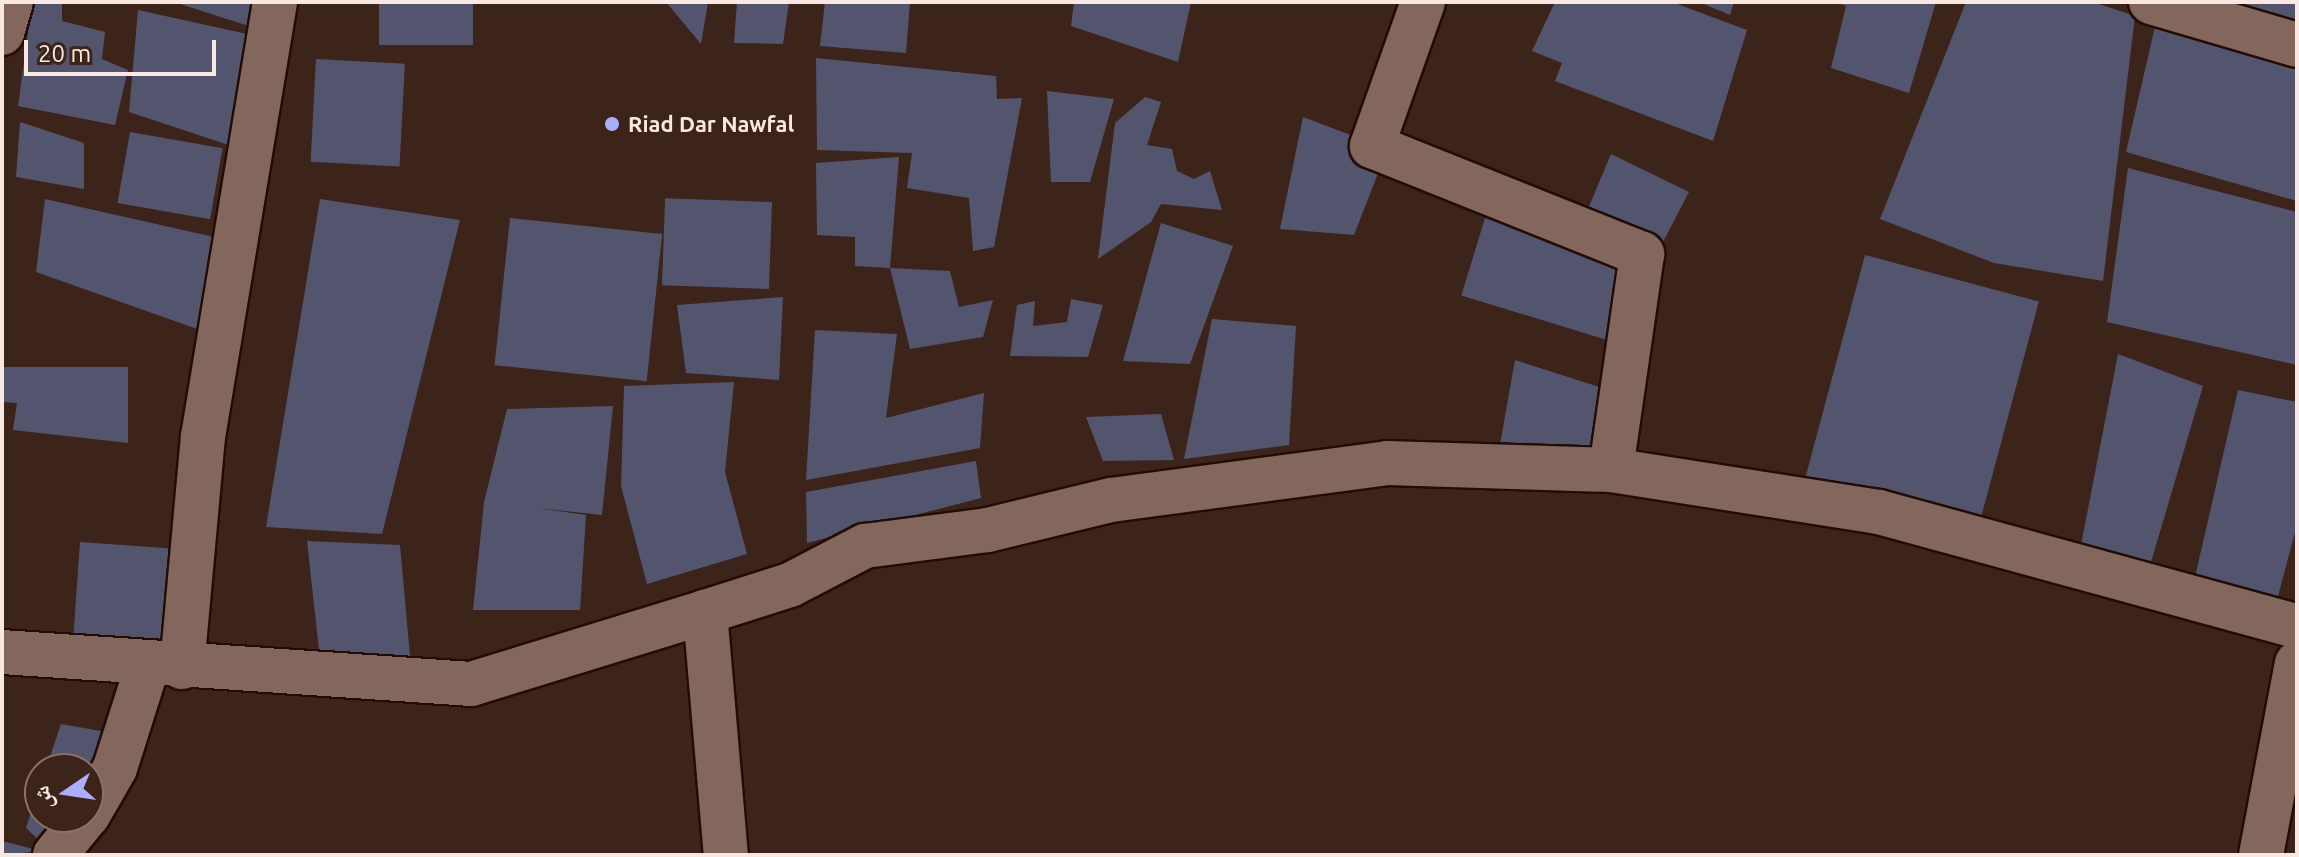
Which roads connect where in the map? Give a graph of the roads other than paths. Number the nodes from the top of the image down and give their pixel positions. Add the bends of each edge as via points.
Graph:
1 (11, 2) edge
2 (275, 2) edge
3 (1423, 2) edge
4 (2151, 2) edge
5 (2, 33) edge
6 (2297, 45) edge
7 (1611, 470) junction
8 (705, 612) junction
9 (2297, 626) edge
10 (2, 652) edge
11 (2297, 663) edge
12 (165, 665) junction
13 (2291, 748) edge
14 (104, 787) edge
15 (73, 833) edge
16 (55, 855) edge
17 (726, 855) edge
18 (2261, 855) edge

1 - 5 street
2 - 12 street
3 - 7 street via 1372,146 1642,254
4 - 6 street
7 - 8 street via 1387,463 1111,500 988,530 865,546 790,585
7 - 9 street via 1879,512
8 - 12 street via 471,684
8 - 17 street
10 - 12 street
11 - 13 street
12 - 14 street
13 - 18 street
15 - 16 street

